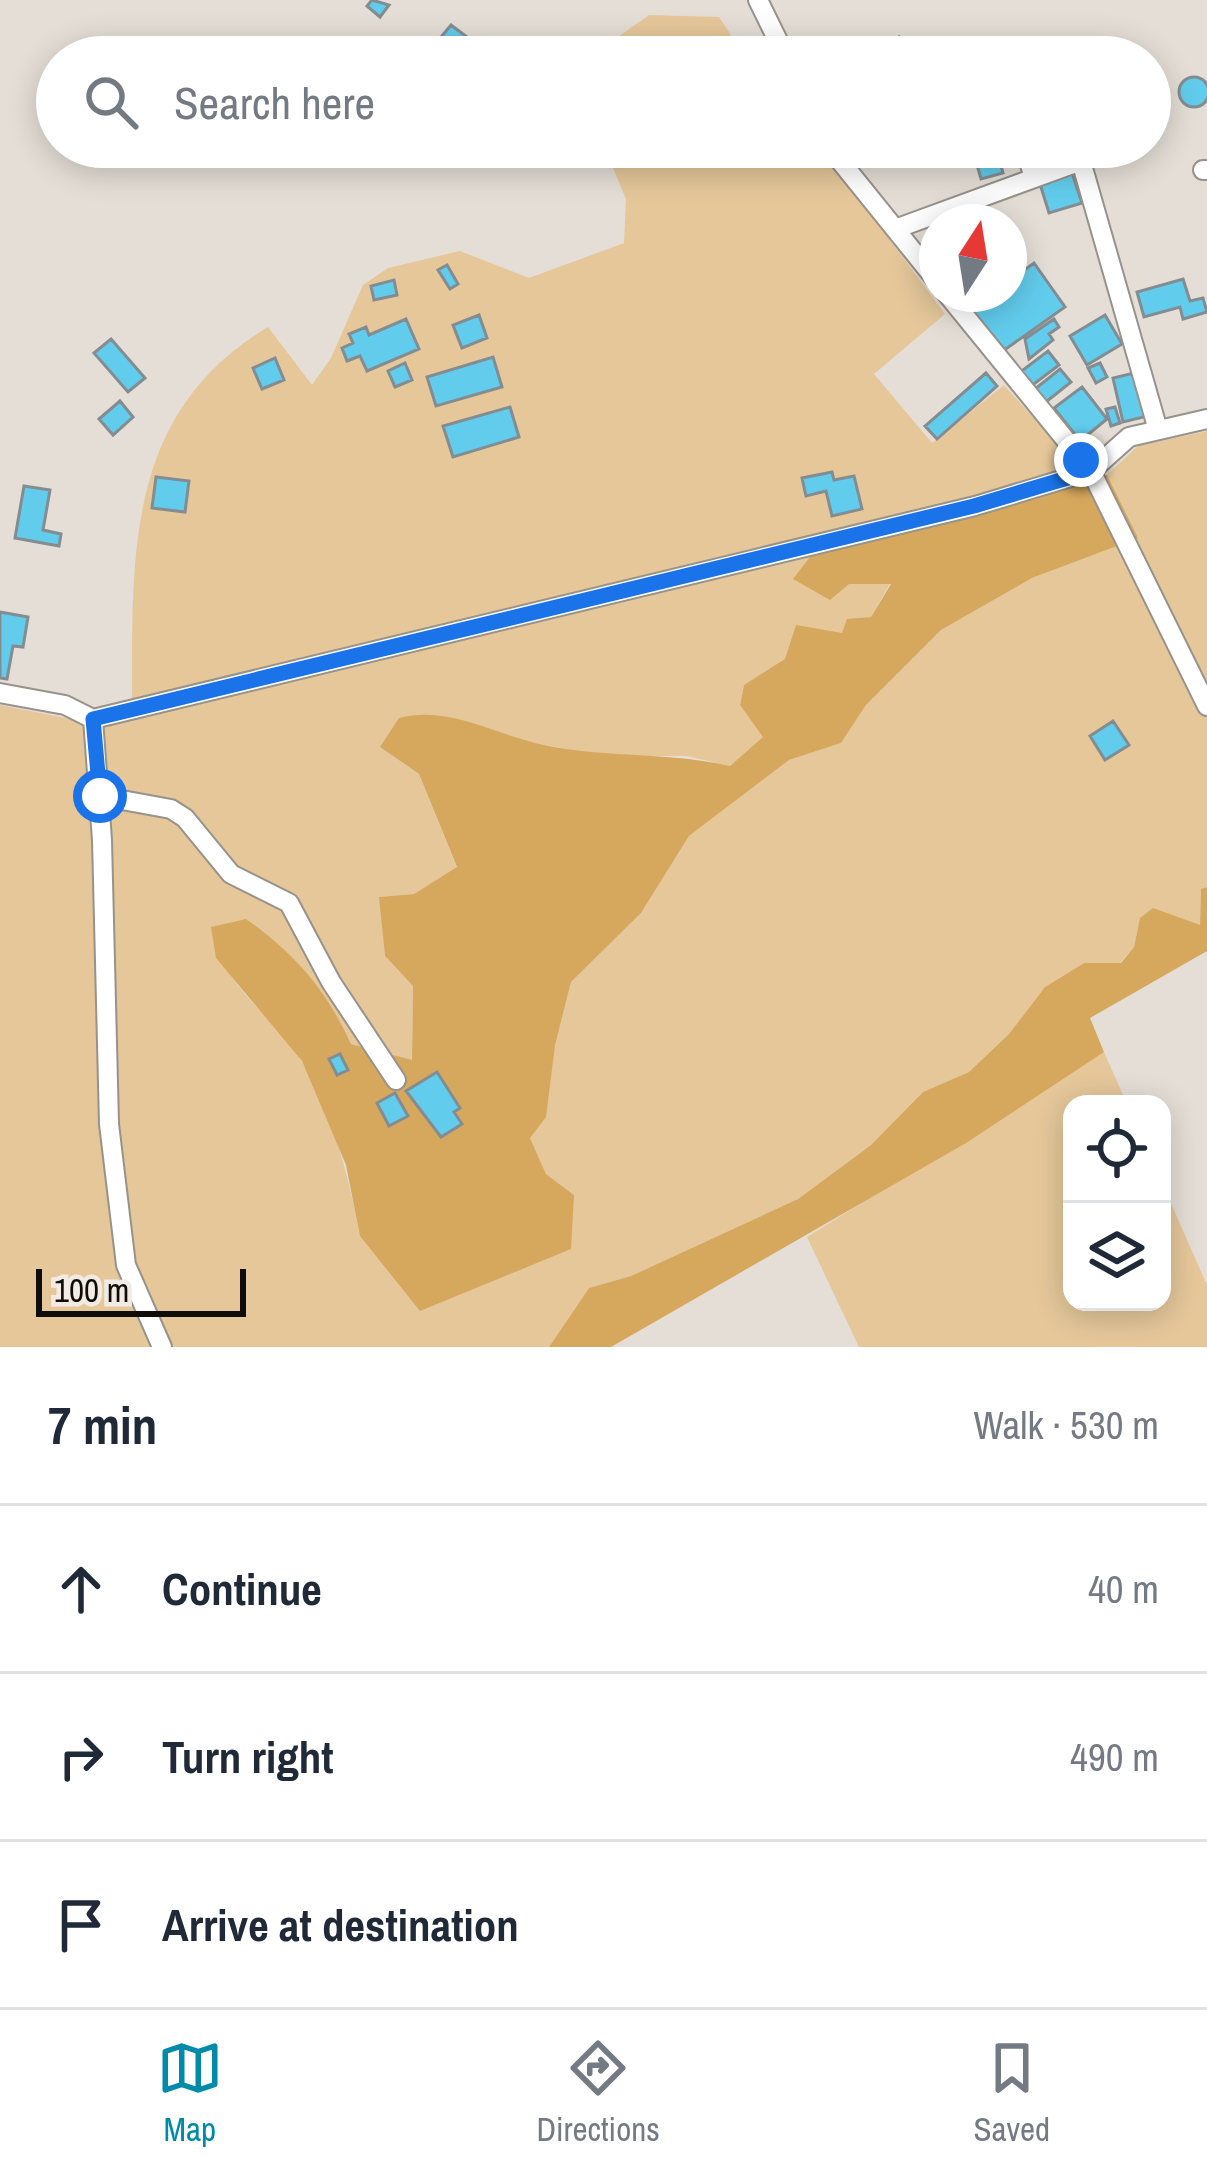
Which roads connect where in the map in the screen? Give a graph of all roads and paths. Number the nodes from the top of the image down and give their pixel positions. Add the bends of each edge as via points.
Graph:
1 (758, 0) edge
2 (776, 36) edge
3 (846, 168) edge
4 (1031, 168) edge
5 (1054, 168) edge
6 (1083, 168) edge
7 (1033, 174) junction
8 (895, 229) junction
9 (919, 259) edge
10 (962, 312) edge
11 (1207, 419) edge
12 (1158, 430) junction
13 (1091, 471) junction
14 (0, 693) edge
15 (1207, 706) edge
16 (93, 719) junction
17 (100, 796) junction
18 (396, 1080) dead end
19 (162, 1347) edge

1 - 2 street
3 - 8 street
4 - 7 street
5 - 7 street
6 - 12 street
7 - 8 street
8 - 9 street
10 - 13 street
11 - 12 street
12 - 13 street via 1129,436
13 - 15 street
13 - 16 street
14 - 16 street
16 - 17 street
17 - 18 street via 171,809 231,874 289,903
17 - 19 street via 109,1124 126,1265

